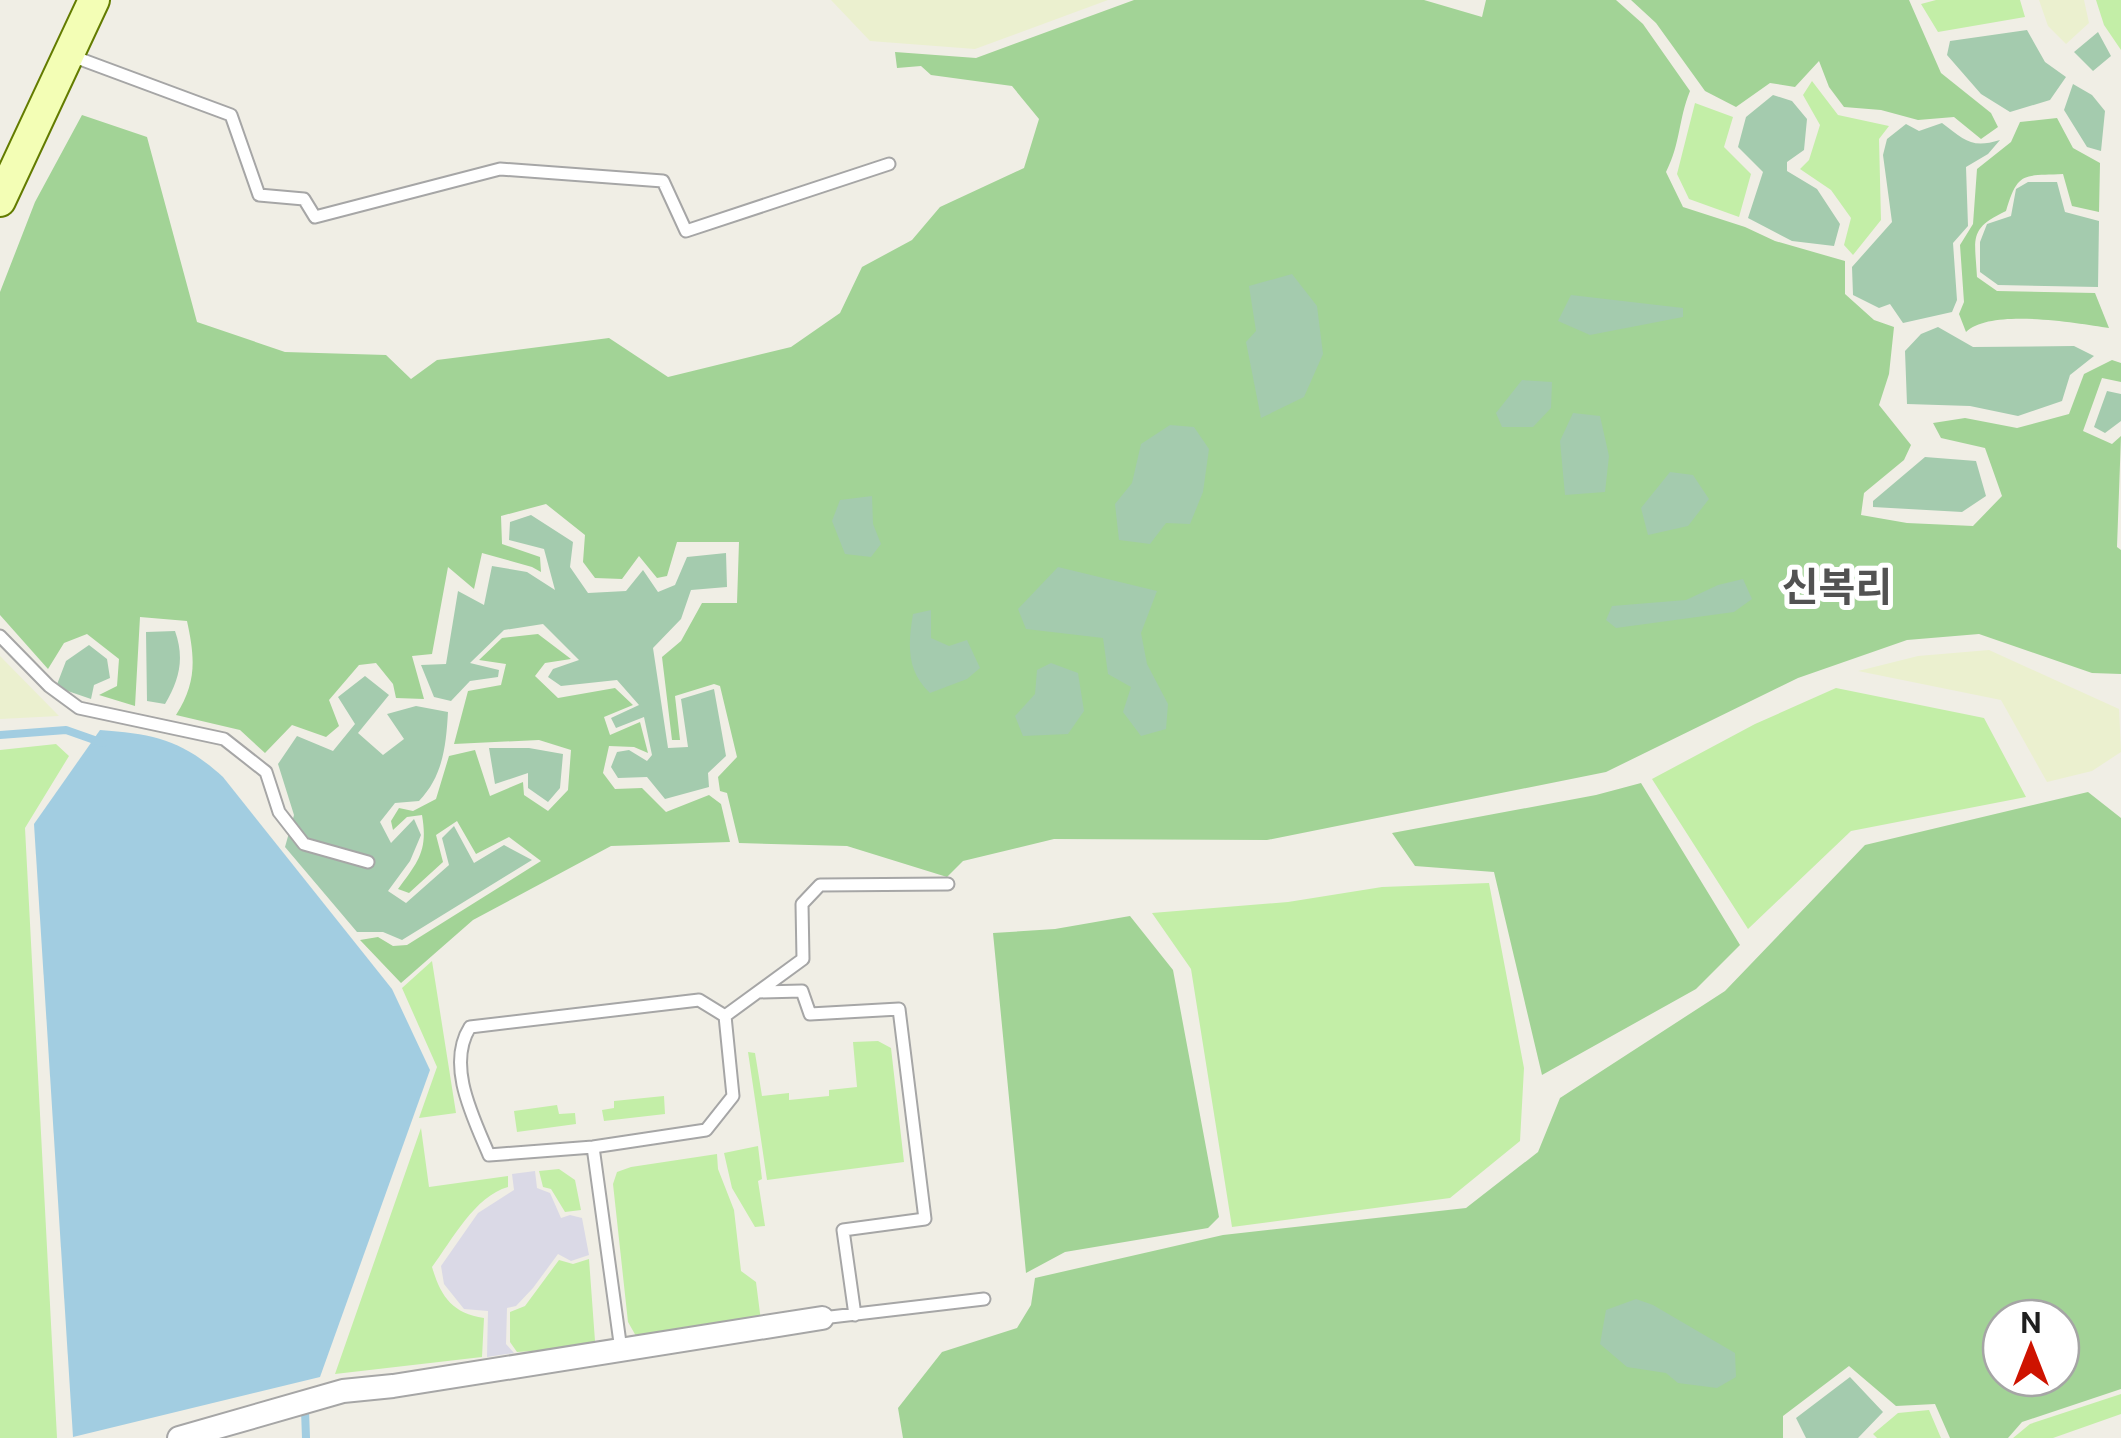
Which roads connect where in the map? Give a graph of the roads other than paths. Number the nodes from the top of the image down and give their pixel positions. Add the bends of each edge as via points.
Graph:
1 (94, 0) edge
2 (68, 55) junction
3 (889, 164) dead end
4 (0, 201) edge
5 (0, 636) edge
6 (368, 862) dead end
7 (948, 884) dead end
8 (758, 992) junction
9 (725, 1016) junction
10 (592, 1147) junction
11 (984, 1299) dead end
12 (855, 1315) junction
13 (822, 1318) joint
14 (622, 1350) junction
15 (183, 1438) edge

1 - 2 street
2 - 3 lane via 231,115 259,195 304,199 314,217 500,169 663,181 686,231
2 - 4 street
5 - 6 lane via 78,708 224,739 266,772 279,812 304,844
7 - 8 lane via 820,886 802,904 803,959
8 - 9 lane
8 - 12 lane via 802,990 810,1014 899,1009 925,1220 843,1230
9 - 10 lane via 733,1096 706,1130
9 - 10 lane via 699,1000 470,1027 460,1043 466,1102 489,1155
10 - 14 lane
11 - 12 lane
12 - 13 lane
13 - 14 street
14 - 15 street via 344,1391

